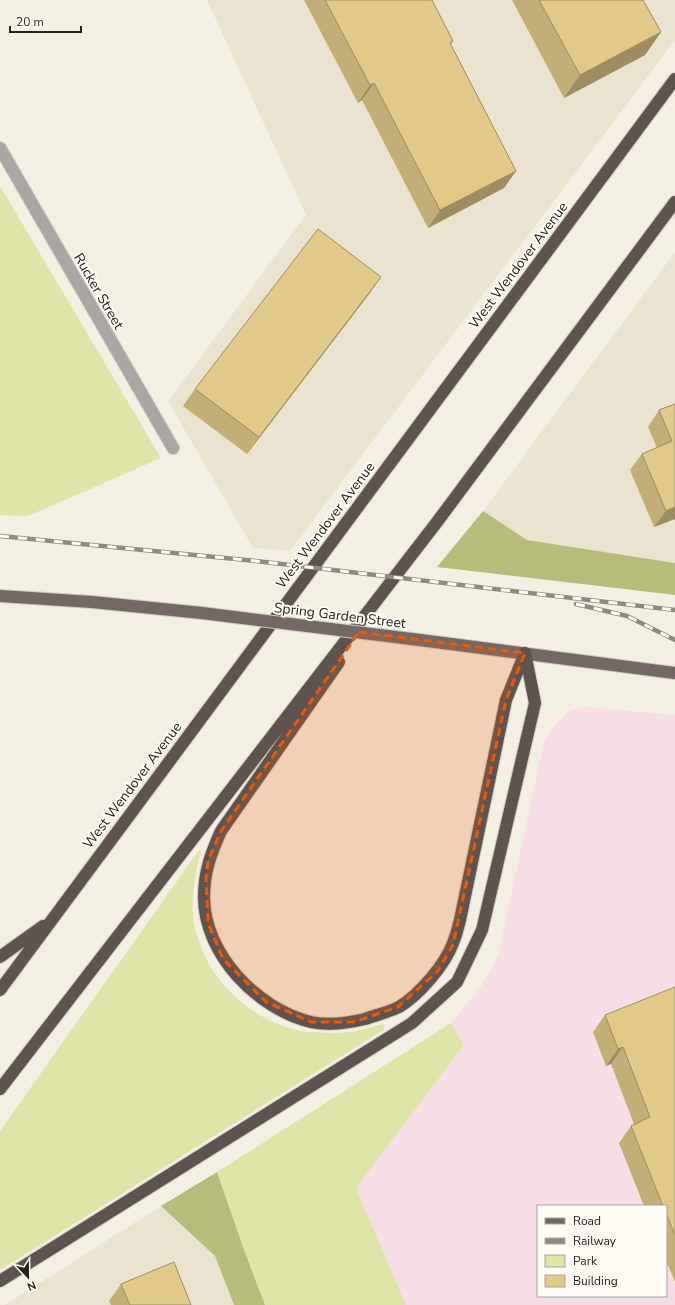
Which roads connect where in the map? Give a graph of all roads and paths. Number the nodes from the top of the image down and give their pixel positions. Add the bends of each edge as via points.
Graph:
1 (675, 79) edge
2 (0, 148) edge
3 (675, 202) edge
4 (173, 448) dead end
5 (437, 522) junction
6 (0, 596) edge
7 (524, 653) junction
8 (675, 673) edge
9 (52, 919) junction
10 (0, 957) edge
11 (0, 990) edge
12 (0, 1089) edge
13 (0, 1281) edge

1 - 9 highway, West Wendover Avenue
2 - 4 street, Rucker Street
3 - 5 highway
5 - 7 highway via 237,807 221,831 208,862 204,898 208,923 223,959 250,989 266,1002 311,1022 347,1022 379,1015 398,1007 416,994 438,970 453,945 460,920 506,700
5 - 12 highway
6 - 7 main road, Spring Garden Street, bridge via 92,602
7 - 8 main road, Spring Garden Street
7 - 13 highway via 535,703 482,930 457,982 412,1023
9 - 10 highway
9 - 11 highway, West Wendover Avenue

